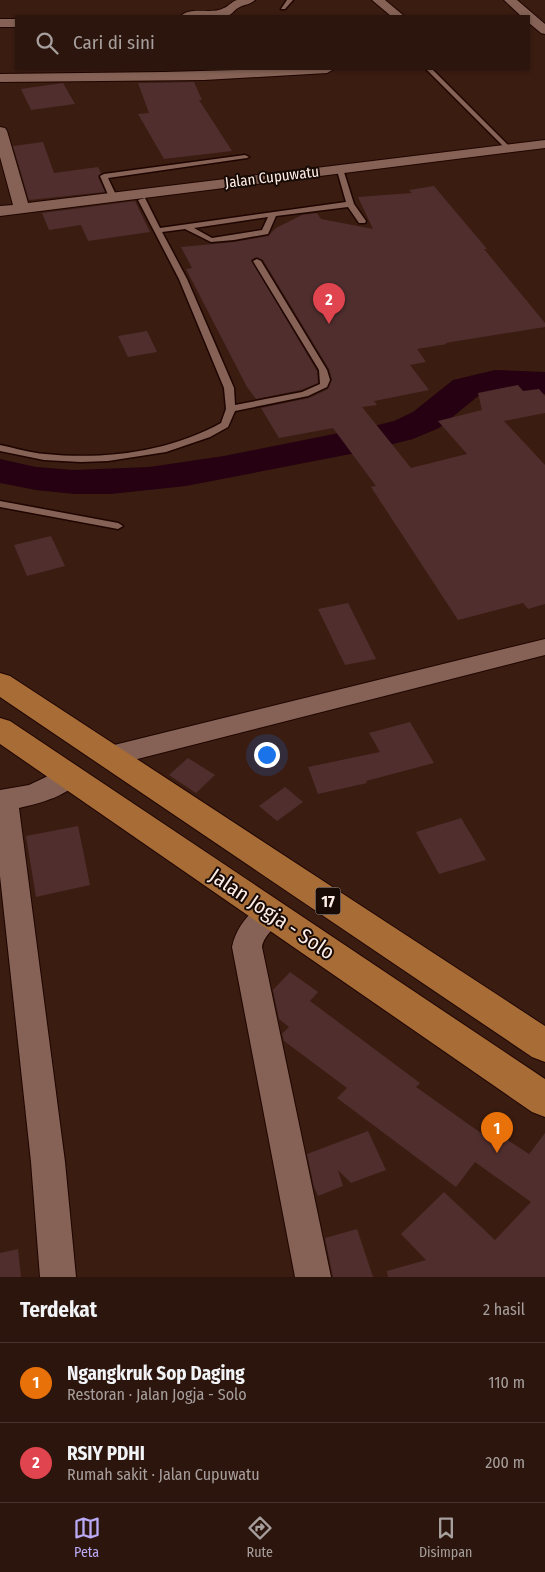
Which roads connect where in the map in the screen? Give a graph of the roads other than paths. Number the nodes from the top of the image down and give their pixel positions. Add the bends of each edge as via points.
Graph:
1 (249, 0) edge
2 (290, 0) edge
3 (378, 0) edge
4 (510, 0) edge
5 (283, 8) dead end
6 (229, 14) edge
7 (208, 15) edge
8 (397, 15) edge
9 (526, 15) edge
10 (530, 18) edge
11 (0, 23) edge
12 (15, 23) edge
13 (545, 30) edge
14 (303, 70) edge
15 (430, 70) edge
16 (0, 78) edge
17 (0, 131) edge
18 (545, 144) edge
19 (508, 148) junction
20 (245, 157) dead end
21 (339, 169) junction
22 (113, 197) junction
23 (142, 200) dead end
24 (350, 204) junction
25 (22, 208) junction
26 (0, 211) edge
27 (273, 215) junction
28 (362, 221) dead end
29 (187, 226) junction
30 (160, 230) junction
31 (257, 261) dead end
32 (231, 409) junction
33 (0, 448) edge
34 (0, 504) edge
35 (118, 526) dead end
36 (545, 647) edge
37 (2, 688) edge
38 (0, 729) edge
39 (110, 756) junction
40 (69, 776) junction
41 (3, 800) edge
42 (271, 913) junction
43 (545, 1046) edge
44 (545, 1100) edge
45 (58, 1277) edge
46 (313, 1277) edge

1 - 6 street via 234,5
2 - 5 lane
3 - 8 street
4 - 9 street
6 - 7 street
10 - 13 street
11 - 12 street
14 - 16 street via 185,76
15 - 19 lane
17 - 25 street
18 - 19 street, Jalan Cupuwatu
19 - 21 street, Jalan Cupuwatu
20 - 22 lane via 104,176
21 - 22 street, Jalan Cupuwatu
21 - 24 lane
22 - 25 street, Jalan Cupuwatu
23 - 30 lane
24 - 27 lane
24 - 28 lane
25 - 26 street, Jalan Cupuwatu
27 - 29 lane
27 - 29 lane via 265,232 234,238 212,240
29 - 30 lane
30 - 32 lane via 229,388
31 - 32 lane via 325,380 324,385 305,394
32 - 33 lane via 224,425 215,432 147,453 81,459 44,457
34 - 35 lane
36 - 39 street
37 - 39 highway, 17
38 - 40 highway, Jalan Jogja - Solo / 17
39 - 43 highway, 17
40 - 41 street via 37,794
40 - 42 highway, Jalan Jogja - Solo / 17
41 - 45 street via 48,1162
42 - 44 highway, Jalan Jogja - Solo / 17
42 - 46 street via 249,936 247,947

